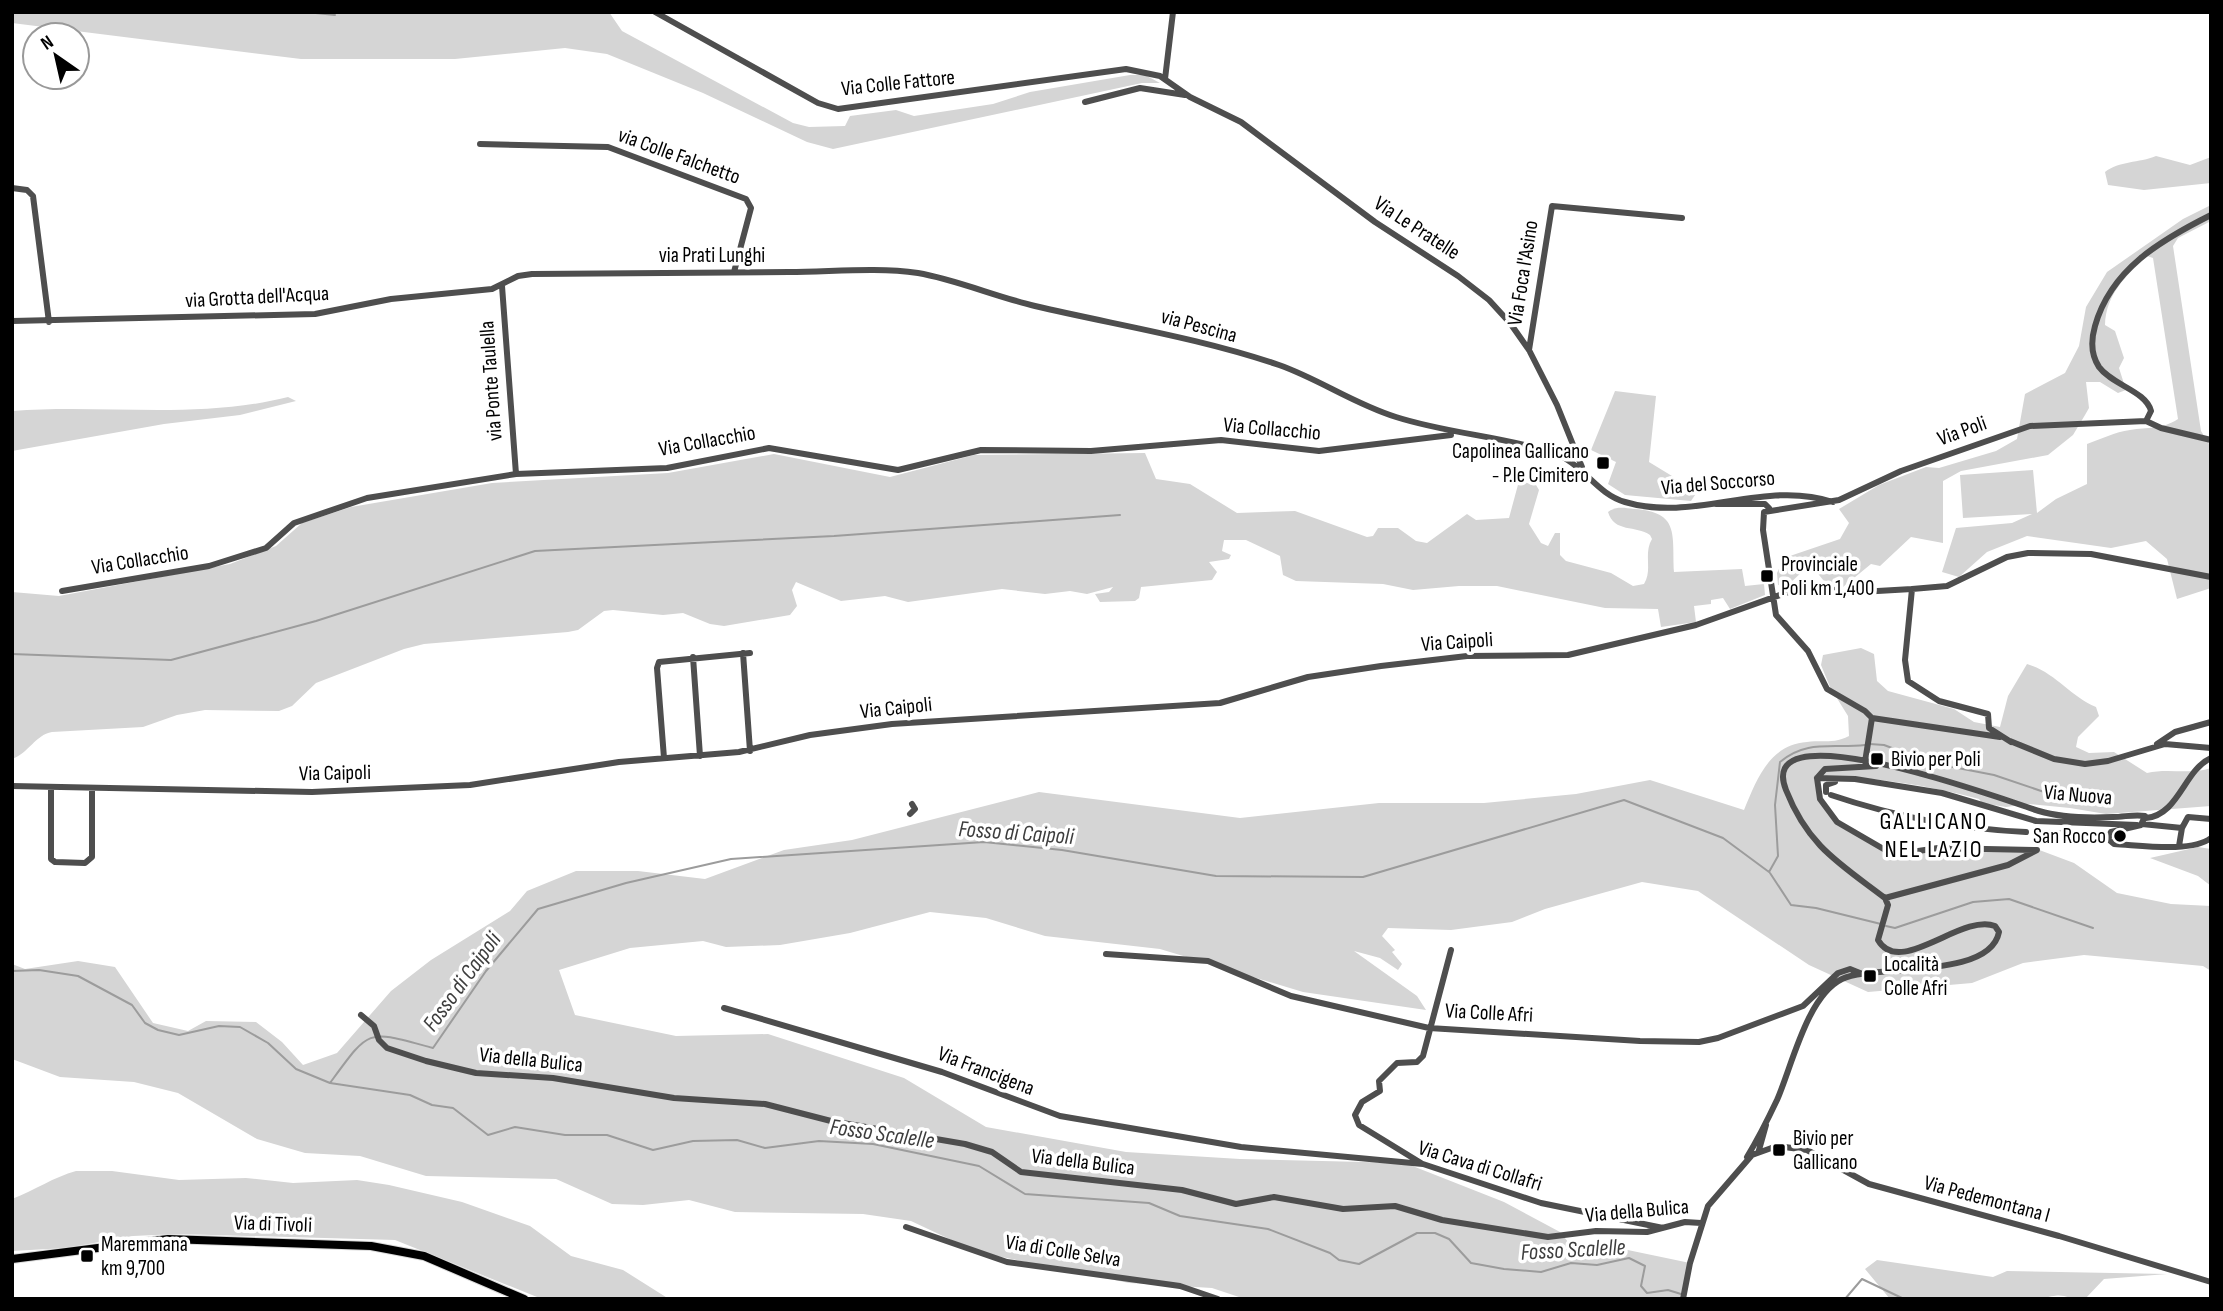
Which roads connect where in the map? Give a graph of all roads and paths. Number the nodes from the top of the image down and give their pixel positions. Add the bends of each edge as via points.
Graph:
1 (655, 12) edge
2 (1173, 12) edge
3 (1165, 79) junction
4 (1187, 95) junction
5 (1085, 102) dead end
6 (480, 144) dead end
7 (12, 188) edge
8 (2211, 215) edge
9 (1682, 218) dead end
10 (734, 272) junction
11 (926, 275) joint
12 (502, 286) junction
13 (12, 321) edge
14 (49, 322) junction
15 (1529, 350) junction
16 (2146, 421) junction
17 (1456, 434) junction
18 (2211, 440) edge
19 (1582, 467) junction
20 (516, 474) junction
21 (1833, 502) junction
22 (1707, 503) junction
23 (1769, 508) junction
24 (2211, 577) edge
25 (1912, 589) junction
26 (62, 591) dead end
27 (1773, 598) junction
28 (692, 657) junction
29 (1872, 721) junction
30 (2211, 722) edge
31 (2011, 742) junction
32 (2156, 746) junction
33 (2211, 748) edge
34 (750, 751) junction
35 (699, 755) junction
36 (664, 758) junction
37 (2211, 758) edge
38 (1865, 762) junction
39 (1882, 765) junction
40 (1817, 778) junction
41 (1850, 779) junction
42 (12, 786) edge
43 (51, 788) junction
44 (92, 788) junction
45 (912, 804) dead end
46 (910, 814) dead end
47 (2211, 819) edge
48 (2143, 822) junction
49 (2182, 828) junction
50 (2109, 835) junction
51 (2211, 838) edge
52 (2207, 845) edge
53 (2179, 846) junction
54 (1886, 901) junction
55 (1451, 950) dead end
56 (1106, 954) dead end
57 (1860, 973) junction
58 (724, 1008) dead end
59 (361, 1016) dead end
60 (1429, 1028) junction
61 (1769, 1115) junction
62 (1764, 1134) junction
63 (1776, 1146) junction
64 (1241, 1147) joint
65 (1757, 1147) junction
66 (1423, 1164) junction
67 (1701, 1223) junction
68 (906, 1227) dead end
69 (1665, 1228) junction
70 (12, 1259) edge
71 (2211, 1282) edge
72 (524, 1299) edge
73 (1218, 1299) edge
74 (1683, 1299) edge

1 - 3 street, Via Colle Fattore via 834,108 1126,69 1144,70
2 - 3 street
3 - 4 street, Via Le Pratelle
4 - 5 street via 1140,88
4 - 15 street, Via Le Pratelle via 1241,122 1375,222 1458,276 1500,311
6 - 10 street, via Colle Falchetto via 611,148 746,199 751,208
7 - 14 street via 32,195
8 - 16 street via 2134,262 2111,288 2098,315 2092,342 2097,363 2148,404 2151,411
9 - 15 street, Via Foca l'Asino via 1552,206
10 - 11 street, via Prati Lunghi
10 - 12 street, via Prati Lunghi via 524,274
11 - 17 street, via Pescina via 1000,298 1267,361 1372,409
12 - 14 street, via Grotta dell'Acqua via 303,315
12 - 20 street, via Ponte Taulella
13 - 14 street, via Grotta dell'Acqua
15 - 19 street, Via Le Pratelle
16 - 18 street, Via Poli
16 - 21 street, Via Poli via 2025,427 1901,471
17 - 19 street, Via del Soccorso via 1549,451
17 - 20 street, Via Collacchio via 1320,452 1221,440 1091,451 981,450 898,470 764,449 662,468
19 - 22 street, Via del Soccorso via 1603,490 1625,502 1661,507
20 - 26 street, Via Collacchio via 367,498 297,522 266,548 209,566
21 - 22 street, Via del Soccorso via 1779,494
21 - 23 street, Via Poli
22 - 23 street, Via Poli via 1765,504
23 - 27 street via 1762,517
24 - 25 street, Via Caipoli via 2087,553 2028,553 2007,557 1947,586
25 - 27 street, Via Caipoli via 1845,593 1813,584
25 - 31 street via 1905,660 1908,681 1939,701 1986,713 1991,729
27 - 29 street via 1776,615 1808,651 1826,688 1867,712
27 - 34 street, Via Caipoli via 1696,625 1562,656 1455,657 1314,676 1220,703 892,724 805,736
28 - 34 street via 746,653
28 - 35 street
28 - 36 street via 660,662 657,668
29 - 31 street via 1990,735
29 - 38 street
30 - 32 street via 2175,732
31 - 32 street via 2054,759 2085,764
32 - 33 street via 2175,743
34 - 35 street, Via Caipoli
35 - 36 street, Via Caipoli
36 - 44 street, Via Caipoli via 464,786 318,792
37 - 48 street via 2162,812
38 - 39 street, Via Nuova
38 - 54 street, Via Nuova via 1803,755 1788,764 1783,779 1815,843
39 - 40 street via 1825,769
39 - 48 street, Via Nuova via 2047,813 2141,815
40 - 41 street
40 - 54 street via 1820,799 1837,822 1890,852 2034,848 2035,853 2008,865
41 - 48 street via 1945,793 2036,821
41 - 50 street, Via Nuova via 1829,782 1825,787 1829,794 1942,824
42 - 43 street, Via Caipoli
43 - 44 street, Via Caipoli
43 - 44 street via 51,859 85,863 92,857
45 - 46 street via 915,809
47 - 49 street via 2188,817
48 - 49 street
48 - 50 street, Via Nuova
49 - 53 street
50 - 53 street via 2115,844
51 - 52 street
52 - 53 street
54 - 57 street via 1878,934 1884,948 1905,953 1973,925 1993,924 1999,932 1997,941 1960,961 1896,973
55 - 60 street
56 - 60 street, Via Colle Afri via 1204,960 1291,996
57 - 60 street, Via Colle Afri via 1841,972 1802,1006 1703,1042
57 - 61 street via 1834,984 1820,999
58 - 64 street, Via Francigena via 942,1072 1056,1115
59 - 69 street, Via della Bulica via 390,1049 458,1069 559,1078 674,1098 765,1104 824,1120 965,1144 992,1152 1016,1171 1040,1176 1176,1189 1236,1204 1274,1196 1343,1209 1395,1206 1441,1220 1545,1237
60 - 66 street via 1421,1059 1395,1064 1379,1080 1380,1091 1362,1102 1354,1115 1359,1125
61 - 62 street
61 - 65 street
62 - 63 street
62 - 65 street
63 - 65 street, Via Pedemontana I
63 - 71 street, Via Pedemontana I via 1807,1150 1881,1188
64 - 66 street, Via Cava di Collafri
65 - 67 street via 1713,1198
66 - 69 street, Via Cava di Collafri via 1541,1203
67 - 69 street, Via della Bulica
67 - 74 street
68 - 73 street, Via di Colle Selva via 1011,1263 1177,1286
70 - 72 main road, Via di Tivoli via 168,1238 371,1246 417,1254

